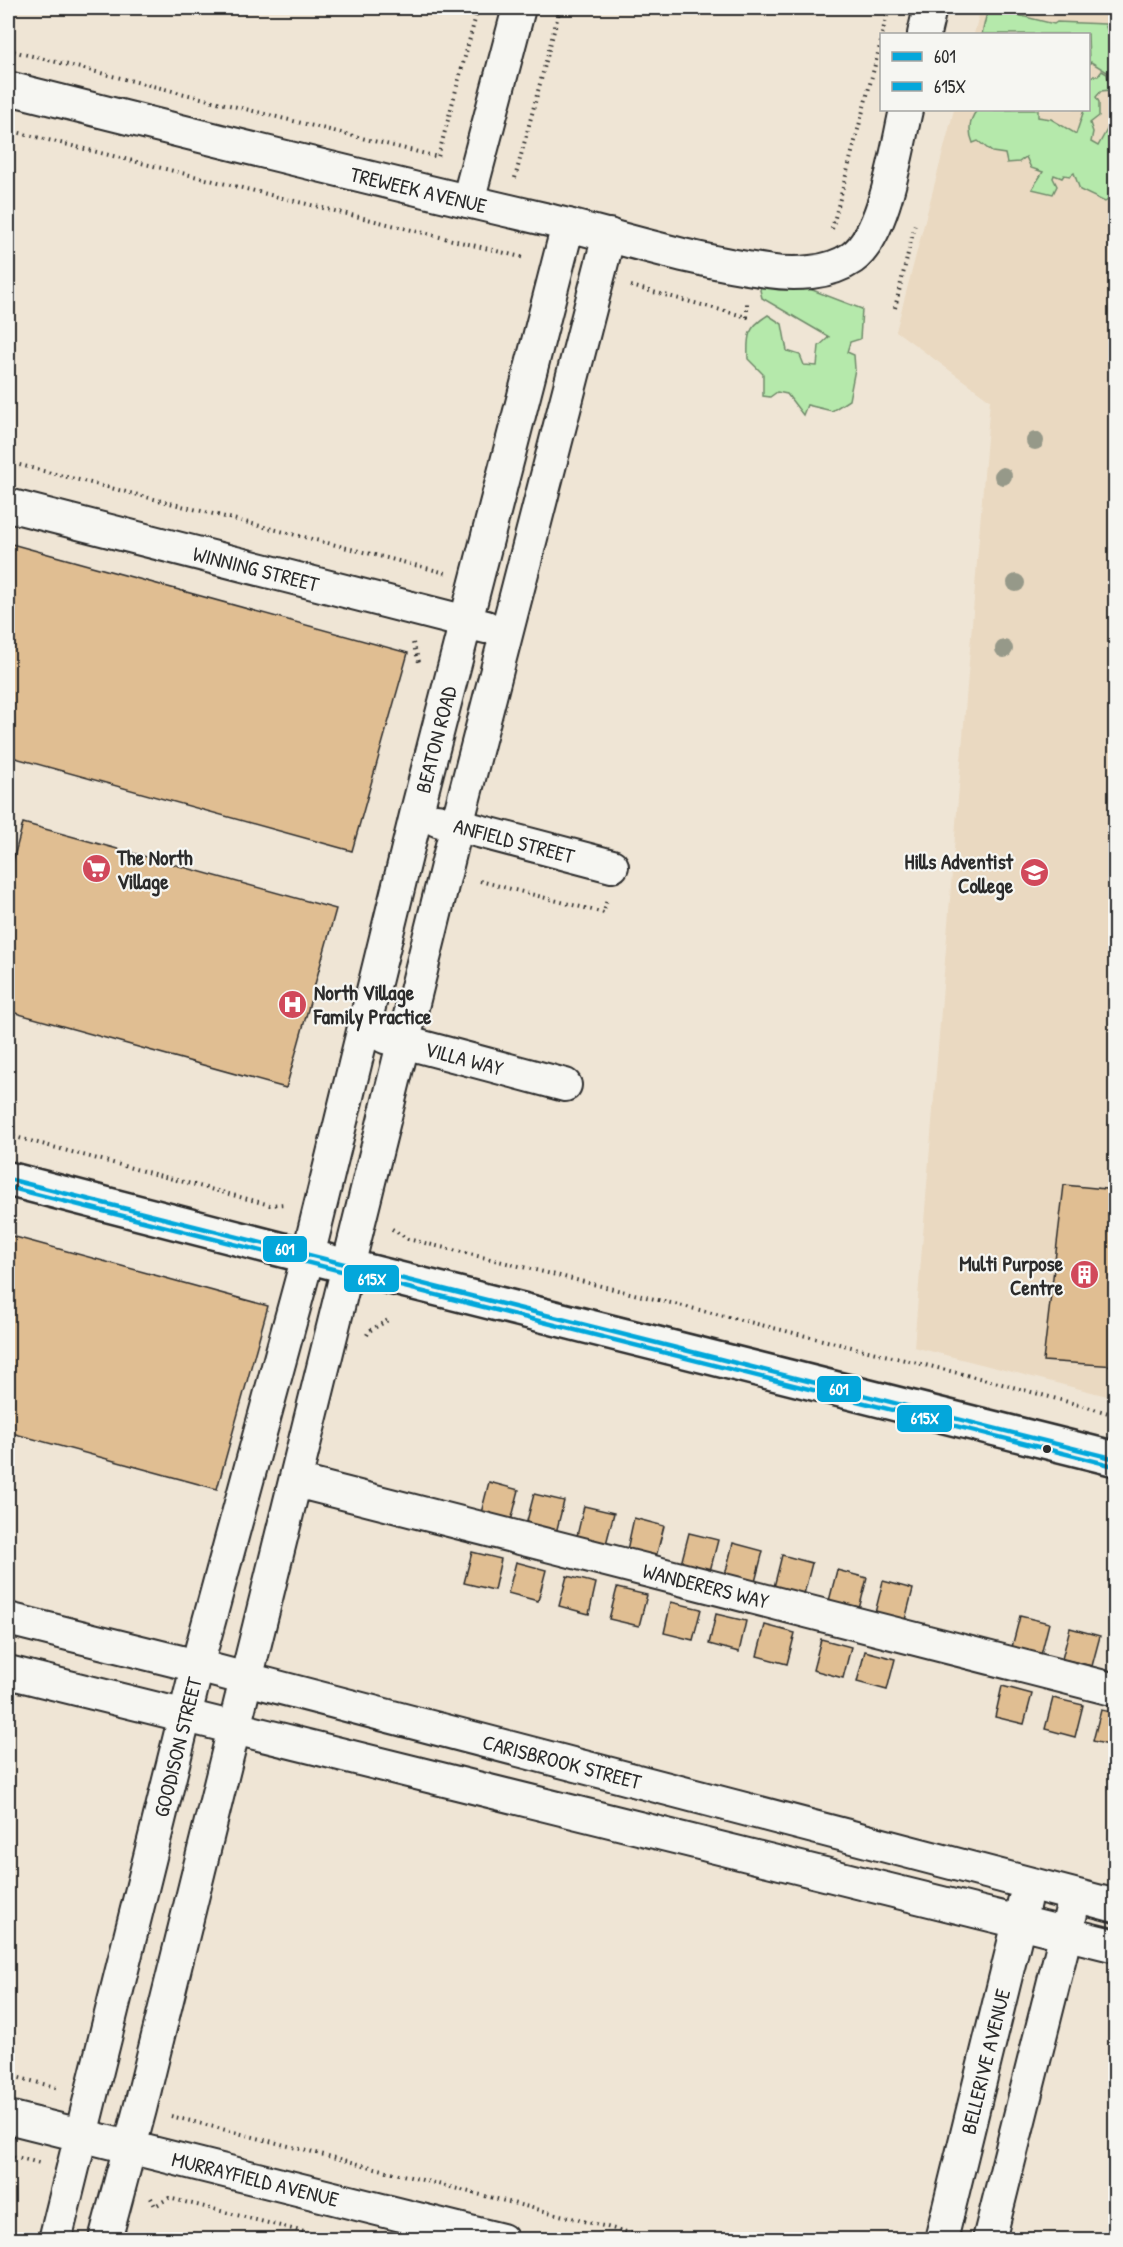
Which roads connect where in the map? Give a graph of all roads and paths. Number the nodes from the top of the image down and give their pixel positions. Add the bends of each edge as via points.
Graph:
1 (478, 8) edge
2 (519, 8) edge
3 (560, 8) edge
4 (890, 8) edge
5 (930, 8) edge
6 (883, 33) edge
7 (924, 33) edge
8 (880, 44) edge
9 (8, 50) edge
10 (8, 88) edge
11 (906, 111) edge
12 (8, 130) edge
13 (515, 179) dead end
14 (468, 201) junction
15 (568, 225) junction
16 (609, 235) junction
17 (557, 266) junction
18 (826, 269) junction
19 (598, 277) junction
20 (747, 317) dead end
21 (8, 462) edge
22 (8, 505) edge
23 (453, 575) dead end
24 (465, 621) junction
25 (507, 632) junction
26 (412, 639) dead end
27 (422, 673) dead end
28 (416, 815) junction
29 (457, 825) junction
30 (612, 866) dead end
31 (480, 881) dead end
32 (604, 912) dead end
33 (364, 1032) junction
34 (405, 1042) junction
35 (565, 1085) dead end
36 (8, 1135) edge
37 (8, 1179) edge
38 (319, 1210) junction
39 (361, 1220) junction
40 (308, 1256) junction
41 (349, 1265) junction
42 (1116, 1415) edge
43 (1116, 1459) edge
44 (296, 1481) junction
45 (8, 1619) edge
46 (197, 1666) junction
47 (8, 1672) edge
48 (246, 1679) junction
49 (1116, 1690) edge
50 (185, 1716) junction
51 (234, 1728) junction
52 (1029, 1884) junction
53 (1076, 1895) junction
54 (1116, 1906) edge
55 (1018, 1922) junction
56 (1065, 1933) junction
57 (1116, 1946) edge
58 (8, 2075) edge
59 (92, 2096) junction
60 (140, 2109) junction
61 (8, 2117) edge
62 (82, 2136) junction
63 (130, 2147) junction
64 (8, 2155) edge
65 (49, 2165) dead end
66 (147, 2190) dead end
67 (55, 2240) edge
68 (105, 2240) edge
69 (336, 2240) edge
70 (502, 2240) edge
71 (658, 2240) edge
72 (942, 2240) edge
73 (988, 2240) edge

1 - 9 path via 438,157
2 - 14 street
3 - 13 path
4 - 6 path
5 - 7 street
8 - 18 path
10 - 14 street, TREWEEK AVENUE
11 - 18 street via 880,217 854,257
12 - 17 path
14 - 15 street, TREWEEK AVENUE
15 - 16 street, TREWEEK AVENUE
15 - 17 street, BEATON ROAD
16 - 18 street, TREWEEK AVENUE via 713,262 770,272
16 - 19 street, BEATON ROAD
17 - 24 street, BEATON ROAD
19 - 20 path
19 - 25 street, BEATON ROAD
21 - 23 path
22 - 24 street, WINNING STREET
24 - 25 street, WINNING STREET
24 - 28 street, BEATON ROAD
25 - 29 street, BEATON ROAD
26 - 27 path
28 - 29 street, ANFIELD STREET
28 - 33 street, BEATON ROAD
29 - 30 street, ANFIELD STREET
29 - 34 street, BEATON ROAD
31 - 32 path
33 - 34 street, VILLA WAY
33 - 38 street, BEATON ROAD
34 - 35 street, VILLA WAY
34 - 39 street, BEATON ROAD
36 - 38 path via 270,1205 290,1204
37 - 40 main road
38 - 40 street, BEATON ROAD
39 - 41 street, BEATON ROAD
39 - 42 path via 393,1229 408,1239 952,1371
40 - 41 main road
40 - 46 street, GOODISON STREET
41 - 43 main road
41 - 44 street
44 - 48 street
44 - 49 street, WANDERERS WAY
45 - 46 street, CARISBROOK STREET
46 - 48 street, CARISBROOK STREET
46 - 50 street, GOODISON STREET
47 - 50 street, CARISBROOK STREET
48 - 51 street
48 - 52 street, CARISBROOK STREET
50 - 51 street, CARISBROOK STREET
50 - 59 street, GOODISON STREET
51 - 55 street, CARISBROOK STREET
51 - 60 street
52 - 53 street, CARISBROOK STREET
52 - 55 street, BELLERIVE AVENUE
53 - 54 street, CARISBROOK STREET
53 - 56 street
55 - 56 street, CARISBROOK STREET
55 - 72 street, BELLERIVE AVENUE
56 - 57 street, CARISBROOK STREET
56 - 73 street
58 - 59 path
59 - 62 street, GOODISON STREET
60 - 63 street
60 - 71 path
61 - 62 street, MURRAYFIELD AVENUE
62 - 63 street, MURRAYFIELD AVENUE
62 - 67 street, GOODISON STREET
63 - 68 street
63 - 70 street, MURRAYFIELD AVENUE
64 - 65 path
66 - 69 path via 155,2206 169,2198

